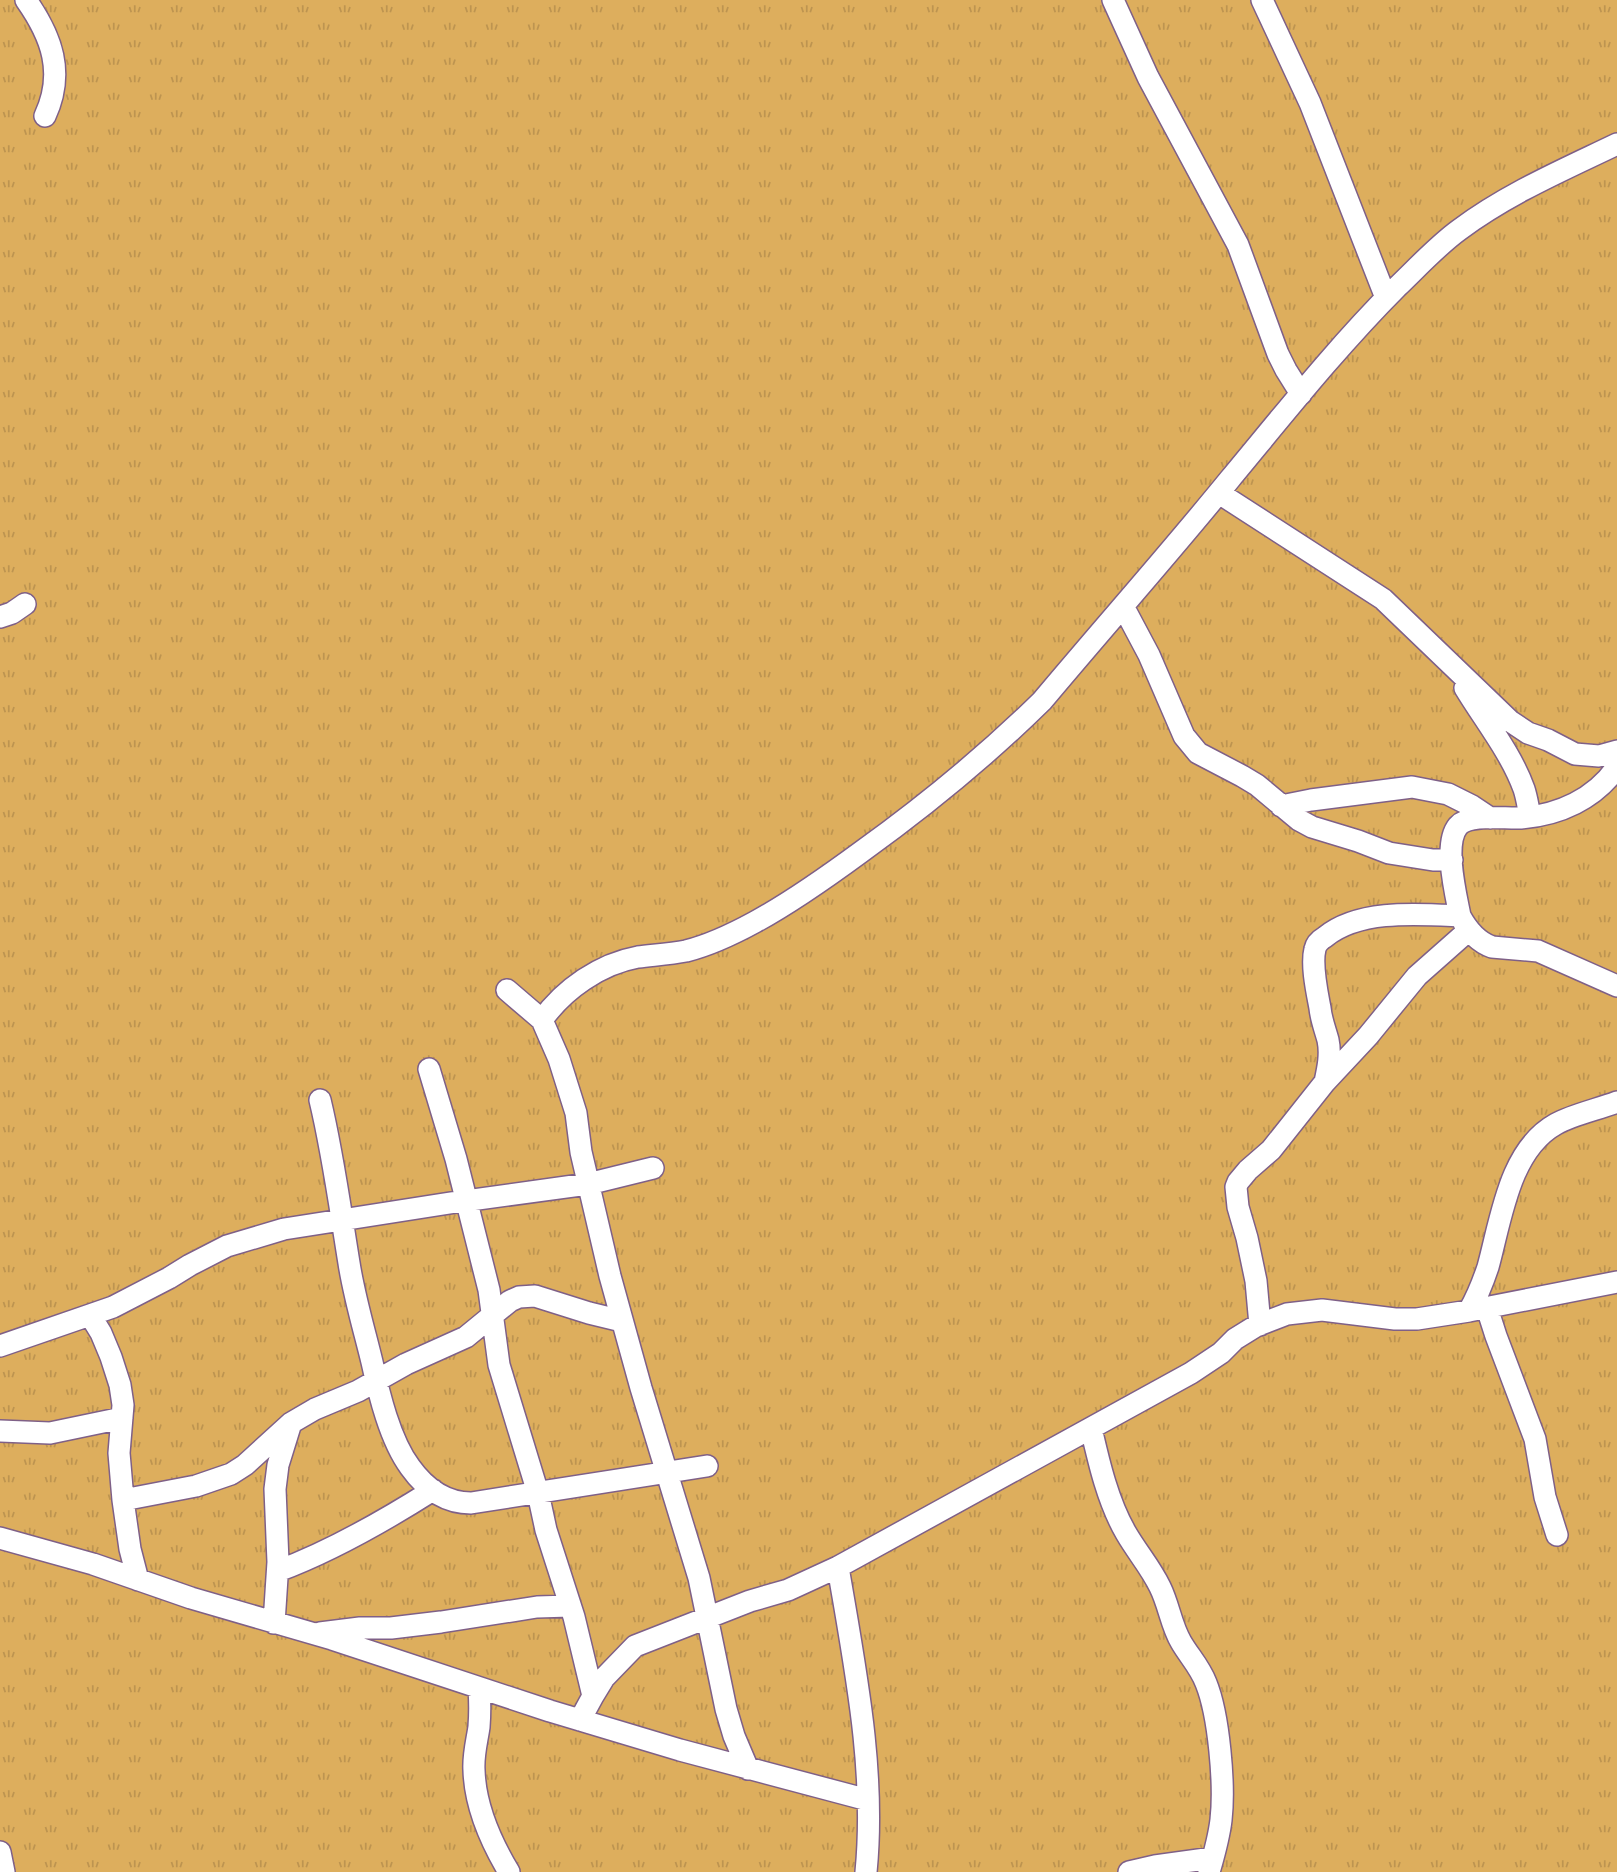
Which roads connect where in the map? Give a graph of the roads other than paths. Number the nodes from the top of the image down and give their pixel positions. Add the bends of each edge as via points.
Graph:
1 (26, 0) edge
2 (1114, 0) edge
3 (1262, 0) edge
4 (45, 116) dead end
5 (1617, 144) edge
6 (1386, 298) junction
7 (1301, 394) junction
8 (1219, 494) junction
9 (24, 604) dead end
10 (1123, 606) junction
11 (0, 617) edge
12 (1450, 663) junction
13 (1617, 751) edge
14 (1617, 766) edge
15 (1282, 806) junction
16 (1530, 816) junction
17 (1490, 818) junction
18 (1452, 860) junction
19 (1464, 923) junction
20 (1617, 986) edge
21 (507, 990) dead end
22 (542, 1020) junction
23 (429, 1069) dead end
24 (1325, 1082) junction
25 (320, 1100) dead end
26 (1617, 1102) edge
27 (653, 1168) dead end
28 (588, 1184) junction
29 (467, 1200) junction
30 (343, 1220) junction
31 (1617, 1282) edge
32 (1478, 1310) junction
33 (493, 1314) junction
34 (90, 1315) junction
35 (622, 1321) junction
36 (1260, 1325) junction
37 (0, 1346) edge
38 (376, 1381) junction
39 (122, 1418) junction
40 (291, 1423) junction
41 (1091, 1428) junction
42 (0, 1431) edge
43 (707, 1466) dead end
44 (667, 1471) junction
45 (433, 1490) junction
46 (538, 1493) junction
47 (123, 1500) junction
48 (1557, 1535) dead end
49 (0, 1538) edge
50 (838, 1567) junction
51 (278, 1571) junction
52 (138, 1580) junction
53 (570, 1606) junction
54 (708, 1617) junction
55 (274, 1623) junction
56 (314, 1634) junction
57 (479, 1689) junction
58 (593, 1696) junction
59 (580, 1720) junction
60 (748, 1769) junction
61 (868, 1800) junction
62 (0, 1852) edge
63 (1211, 1865) edge
64 (871, 1868) edge
65 (4, 1872) edge
66 (509, 1872) edge
67 (1129, 1872) edge

1 - 4 street via 54,56 55,86
2 - 7 street via 1148,77 1238,245 1278,354
3 - 6 street via 1310,103
5 - 6 street via 1489,209 1458,231
6 - 7 street
7 - 8 street
8 - 10 street
8 - 12 street via 1383,599
9 - 11 street
10 - 15 street via 1190,745 1257,785
10 - 22 street via 1014,729 846,863 728,936 599,971 580,981
12 - 13 street via 1528,733 1575,754
12 - 16 street via 1513,766
14 - 16 street via 1580,801
15 - 17 street via 1412,787 1448,794
15 - 18 street via 1312,827 1389,853
16 - 17 street
17 - 18 street via 1468,820 1458,827
18 - 19 street
19 - 20 street via 1492,947 1538,950
19 - 24 street
19 - 24 street via 1395,915 1343,925 1320,941 1314,961 1329,1048
21 - 22 street
22 - 28 street via 576,1113
23 - 29 street
24 - 36 street via 1236,1187 1256,1281
25 - 30 street
26 - 32 street via 1557,1123 1530,1146 1507,1192 1478,1294
27 - 28 street
28 - 29 street
28 - 35 street
29 - 30 street
29 - 33 street
30 - 34 street via 284,1229 227,1246
30 - 38 street
31 - 32 street
32 - 36 street via 1417,1319 1304,1311
32 - 48 street via 1496,1336 1535,1439
33 - 35 street via 519,1297 535,1296
33 - 38 street via 466,1337
33 - 46 street via 499,1365
34 - 37 street
34 - 39 street via 120,1385
35 - 44 street
36 - 41 street via 1191,1373
38 - 40 street
38 - 45 street via 401,1452
39 - 42 street via 50,1433
39 - 47 street
40 - 47 street via 231,1474
40 - 51 street via 275,1489
41 - 50 street
41 - 63 street via 1121,1523 1162,1591 1171,1622 1206,1683 1213,1706 1221,1819
43 - 44 street
44 - 46 street
44 - 54 street
45 - 46 street via 458,1503
45 - 51 street via 369,1528
46 - 53 street
47 - 52 street
49 - 52 street
50 - 54 street via 788,1590
50 - 61 street via 866,1749
51 - 55 street
52 - 55 street
53 - 56 street via 537,1606 441,1622
53 - 58 street
54 - 58 street via 631,1649
54 - 60 street via 726,1709
55 - 56 street
56 - 57 street
57 - 59 street
57 - 66 street via 476,1788 494,1846
58 - 59 street
59 - 60 street
60 - 61 street
61 - 64 street
62 - 65 street
63 - 67 street via 1164,1864

